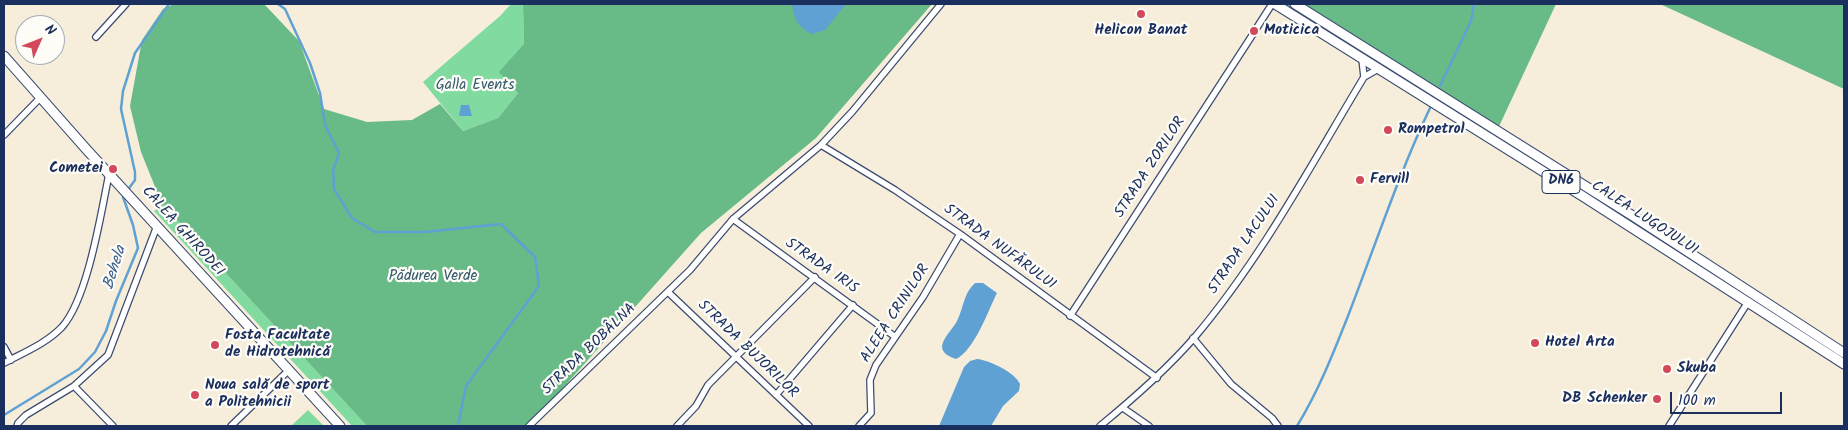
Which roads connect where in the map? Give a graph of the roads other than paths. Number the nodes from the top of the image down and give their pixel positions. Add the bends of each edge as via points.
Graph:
1 (126, 4) edge
2 (941, 4) edge
3 (1274, 4) edge
4 (1295, 4) edge
5 (96, 37) dead end
6 (4, 56) edge
7 (1362, 59) junction
8 (1378, 69) junction
9 (1364, 77) junction
10 (40, 98) junction
11 (4, 135) edge
12 (822, 145) junction
13 (109, 174) junction
14 (733, 219) junction
15 (157, 226) junction
16 (960, 234) junction
17 (814, 277) junction
18 (668, 292) junction
19 (1748, 302) junction
20 (853, 305) junction
21 (1070, 316) junction
22 (894, 336) junction
23 (1193, 338) junction
24 (4, 347) edge
25 (1844, 353) edge
26 (737, 356) junction
27 (11, 360) junction
28 (4, 363) edge
29 (1844, 364) edge
30 (289, 370) junction
31 (1157, 378) junction
32 (74, 386) junction
33 (776, 394) junction
34 (1123, 408) junction
35 (532, 425) edge
36 (17, 426) edge
37 (113, 426) edge
38 (231, 426) edge
39 (340, 426) edge
40 (677, 426) edge
41 (809, 426) edge
42 (859, 426) edge
43 (1100, 426) edge
44 (1149, 426) edge
45 (1278, 426) edge
46 (1669, 426) edge

1 - 5 street
2 - 12 street, STRADA BOBÂLNA
3 - 7 main road, CALEA LUGOJULUI / DN6
3 - 21 street, STRADA ZORILOR
4 - 25 main road, CALEA LUGOJULUI / DN6
6 - 10 main road, CALEA GHIRODEI
7 - 8 main road, CALEA LUGOJULUI / DN6
7 - 9 street
8 - 9 street, STRADA LACULUI
8 - 19 main road, CALEA LUGOJULUI / DN6
9 - 23 street, STRADA LACULUI via 1256,255
10 - 11 street
10 - 13 main road, CALEA GHIRODEI
12 - 14 street, STRADA BOBÂLNA
12 - 16 street, STRADA NUFĂRULUI
13 - 15 main road, CALEA GHIRODEI
13 - 27 street via 90,266 63,326 45,341
14 - 17 street, STRADA IRIS
14 - 18 street, STRADA BOBÂLNA
15 - 30 main road, CALEA GHIRODEI
15 - 32 street via 113,346 102,363
16 - 21 street, STRADA NUFĂRULUI
16 - 22 street, ALEEA CRINILOR via 926,292
17 - 20 street, STRADA IRIS
17 - 26 street
18 - 26 street, STRADA BUJORILOR
18 - 35 street, STRADA BOBÂLNA
19 - 29 main road, CALEA LUGOJULUI / DN6
19 - 46 street
20 - 22 street, STRADA IRIS
20 - 33 street
21 - 31 street, STRADA NUFĂRULUI
22 - 42 street, ALEEA CRINILOR via 870,378 871,413
23 - 31 street, STRADA LACULUI
23 - 45 street via 1231,384
24 - 27 street
26 - 33 street, STRADA BUJORILOR
26 - 40 street via 708,385 696,406
27 - 28 street
30 - 38 street
30 - 39 main road, CALEA GHIRODEI
31 - 34 street, STRADA LACULUI
32 - 36 street via 26,415
32 - 37 street
33 - 41 street, STRADA BUJORILOR
34 - 43 street, STRADA LACULUI
34 - 44 street

